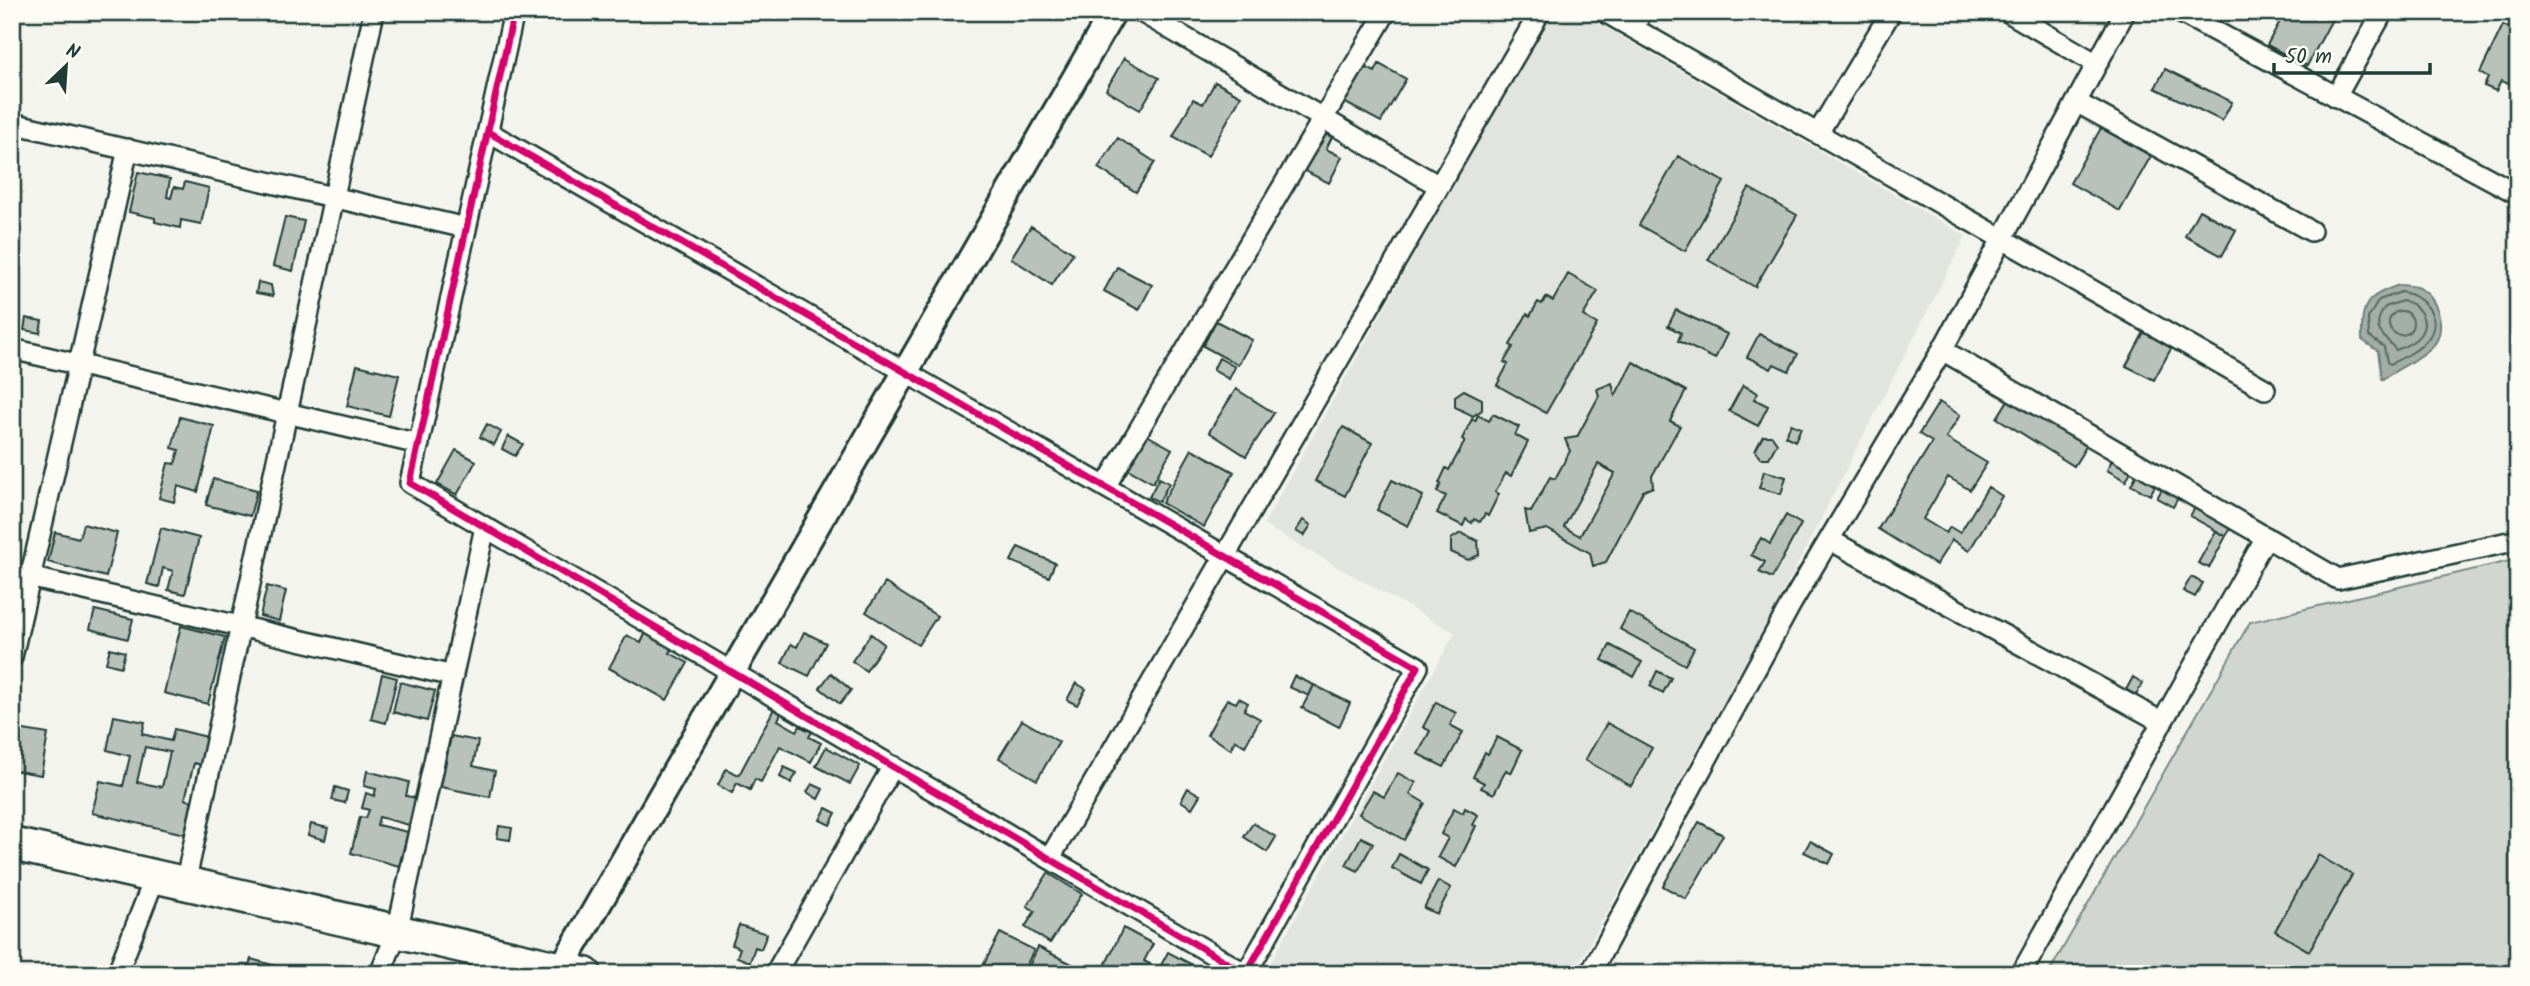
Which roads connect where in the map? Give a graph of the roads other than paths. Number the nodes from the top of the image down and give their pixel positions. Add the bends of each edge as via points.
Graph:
1 (374, 12) edge
2 (514, 12) edge
3 (1113, 12) edge
4 (1141, 12) edge
5 (1386, 12) edge
6 (1540, 12) edge
7 (1605, 12) edge
8 (1891, 12) edge
9 (2008, 12) edge
10 (2125, 12) edge
11 (2179, 12) edge
12 (2383, 12) edge
13 (2031, 18) edge
14 (1638, 20) edge
15 (2096, 64) junction
16 (2336, 97) junction
17 (2076, 102) junction
18 (1324, 118) junction
19 (12, 122) edge
20 (488, 132) junction
21 (1818, 133) junction
22 (128, 149) junction
23 (1439, 186) junction
24 (2518, 194) edge
25 (334, 198) junction
26 (466, 228) junction
27 (2311, 231) dead end
28 (2002, 239) junction
29 (12, 349) edge
30 (1942, 350) junction
31 (79, 365) junction
32 (905, 372) junction
33 (2265, 389) dead end
34 (287, 413) junction
35 (419, 444) junction
36 (1105, 487) junction
37 (485, 527) junction
38 (2266, 537) junction
39 (1830, 540) junction
40 (2518, 540) edge
41 (1225, 556) junction
42 (21, 575) edge
43 (241, 626) junction
44 (12, 657) edge
45 (732, 672) junction
46 (453, 676) junction
47 (2162, 722) junction
48 (893, 766) junction
49 (12, 844) edge
50 (1050, 858) junction
51 (155, 877) junction
52 (185, 884) junction
53 (397, 932) junction
54 (573, 971) edge
55 (117, 974) edge
56 (380, 974) edge
57 (775, 974) edge
58 (1590, 974) edge
59 (2021, 974) edge

1 - 25 street
2 - 20 street
3 - 32 street
4 - 18 street
5 - 18 street
6 - 23 street
7 - 14 street
8 - 21 street
9 - 13 street
10 - 15 street
11 - 16 street
12 - 16 street
13 - 15 street
14 - 21 street
15 - 17 street
16 - 24 street
17 - 27 street
17 - 28 street
18 - 23 street
18 - 36 street
19 - 22 street
20 - 26 street
20 - 32 street
21 - 28 street
22 - 25 street
22 - 31 street
23 - 41 street
25 - 26 street
25 - 34 street
26 - 35 street
28 - 30 street
28 - 33 street
29 - 31 street
30 - 38 street
30 - 39 street
31 - 34 street
31 - 42 street
32 - 36 street
32 - 45 street
34 - 35 street
34 - 43 street
35 - 37 street via 411,483
36 - 41 street
37 - 45 street
37 - 46 street
38 - 40 street via 2338,579
38 - 47 street
39 - 47 street
39 - 58 street via 1708,753
41 - 50 street
41 - 50 street via 1418,667 1246,974
42 - 43 street
42 - 44 street
43 - 46 street
43 - 52 street
45 - 48 street
45 - 54 street
46 - 53 street
47 - 59 street
48 - 50 street
48 - 57 street
49 - 51 highway
51 - 52 highway
51 - 55 street
52 - 53 highway
53 - 54 highway
53 - 56 street

